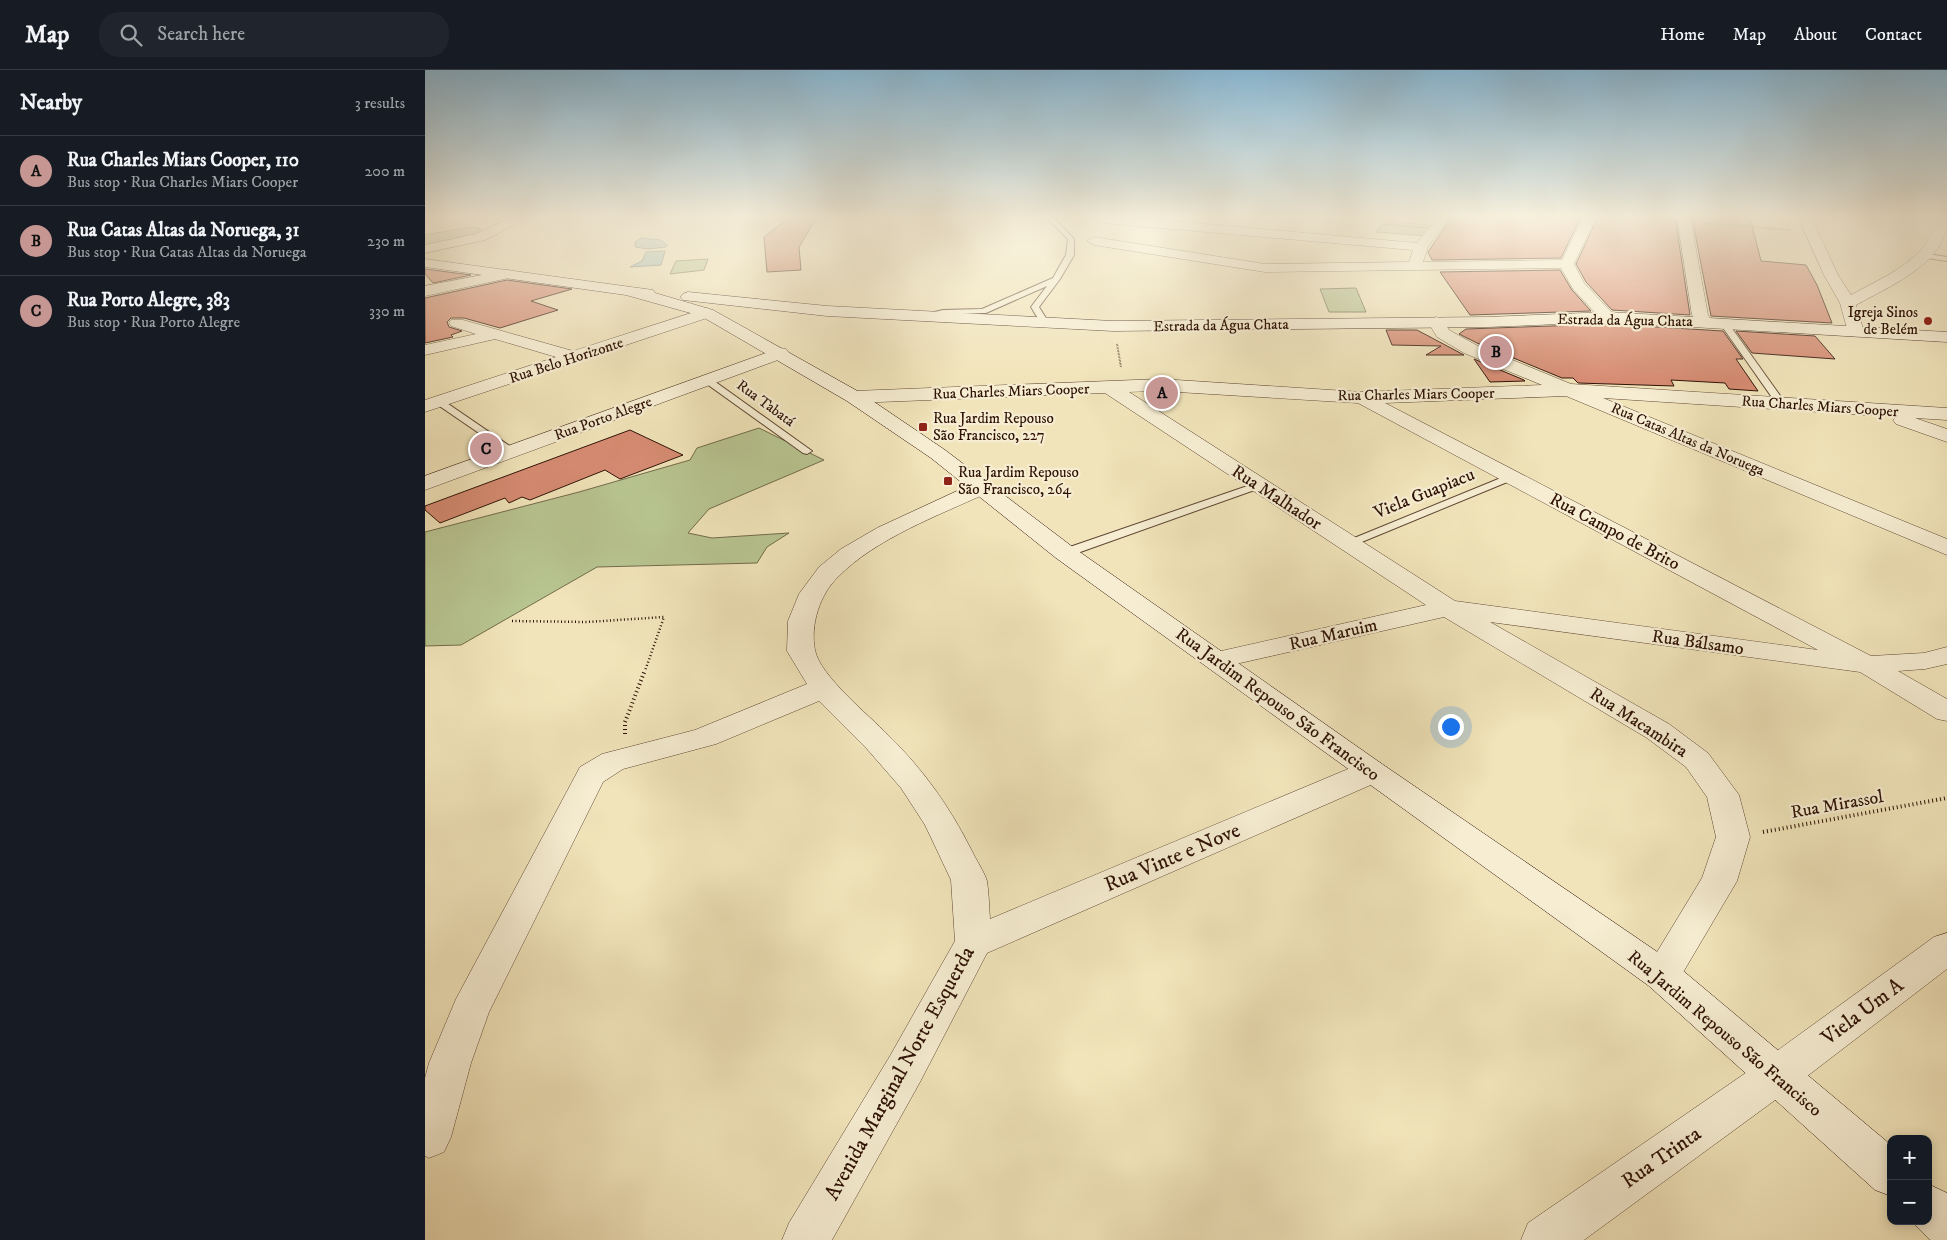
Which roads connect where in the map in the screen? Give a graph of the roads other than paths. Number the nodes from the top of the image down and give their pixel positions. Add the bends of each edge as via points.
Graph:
1 (492, 272) edge
2 (1060, 272) edge
3 (1570, 272) edge
4 (1693, 272) edge
5 (1829, 272) edge
6 (1900, 272) edge
7 (503, 273) junction
8 (1831, 275) junction
9 (1056, 279) junction
10 (1882, 284) junction
11 (425, 291) edge
12 (630, 291) junction
13 (1022, 294) junction
14 (1041, 298) junction
15 (1848, 303) junction
16 (707, 313) junction
17 (1608, 317) junction
18 (925, 318) junction
19 (1704, 321) junction
20 (1436, 322) junction
21 (1723, 322) junction
22 (457, 323) dead end
23 (1045, 323) junction
24 (1856, 332) junction
25 (495, 335) junction
26 (1947, 337) edge
27 (425, 350) edge
28 (780, 353) junction
29 (574, 357) junction
30 (707, 380) junction
31 (1116, 386) junction
32 (1570, 390) junction
33 (855, 397) junction
34 (1361, 398) junction
35 (432, 404) edge
36 (1781, 404) junction
37 (1873, 410) junction
38 (1947, 414) edge
39 (1947, 436) edge
40 (512, 451) junction
41 (807, 451) dead end
42 (1513, 476) junction
43 (425, 483) edge
44 (1259, 485) junction
45 (981, 487) junction
46 (1348, 543) junction
47 (1947, 548) edge
48 (1065, 553) junction
49 (1448, 608) junction
50 (1947, 655) edge
51 (1218, 660) junction
52 (1867, 665) junction
53 (823, 688) junction
54 (1947, 712) edge
55 (1371, 772) junction
56 (974, 942) junction
57 (1947, 948) edge
58 (1662, 976) junction
59 (1778, 1074) junction
60 (427, 1141) edge
61 (1887, 1170) edge
62 (1932, 1211) edge
63 (1947, 1224) edge
64 (806, 1240) edge
65 (1545, 1240) edge

1 - 7 street, Estrada da Água Chata
2 - 9 lane
3 - 17 street
4 - 19 street
5 - 8 street
6 - 10 street
7 - 11 street
7 - 12 street, Estrada da Água Chata
8 - 10 street
8 - 15 street
9 - 13 lane
9 - 14 lane
10 - 15 street
12 - 16 street, Rua Jardim Repouso São Francisco
12 - 18 street, Estrada da Água Chata
13 - 14 lane
13 - 18 lane via 983,311 943,312
14 - 23 lane via 1035,307
15 - 24 street
16 - 28 street, Rua Jardim Repouso São Francisco
16 - 29 street, Rua Belo Horizonte
17 - 19 street, Estrada da Água Chata
17 - 20 street, Estrada da Água Chata
18 - 23 street, Estrada da Água Chata
19 - 21 street, Estrada da Água Chata
20 - 23 street, Estrada da Água Chata via 1113,326
20 - 32 street, Rua Catas Altas da Noruega via 1443,333 1470,349
21 - 24 street, Estrada da Água Chata
21 - 36 lane
22 - 25 street
24 - 26 street, Estrada da Água Chata
25 - 27 street
25 - 29 street
28 - 30 street, Rua Porto Alegre
28 - 33 street, Rua Jardim Repouso São Francisco
29 - 35 street, Rua Belo Horizonte
30 - 40 street, Rua Porto Alegre
30 - 41 lane, Rua Tabatá
31 - 33 street, Rua Charles Miars Cooper
31 - 34 street, Rua Charles Miars Cooper via 1161,385
31 - 44 street, Rua Malhador
32 - 34 street, Rua Charles Miars Cooper
32 - 36 street, Rua Charles Miars Cooper
32 - 47 street, Rua Catas Altas da Noruega
33 - 45 street, Rua Jardim Repouso São Francisco
34 - 42 street, Rua Campo de Brito
35 - 40 lane
36 - 37 street, Rua Charles Miars Cooper
37 - 38 street, Rua Charles Miars Cooper
37 - 39 street
40 - 43 street, Rua Porto Alegre
42 - 46 lane, Viela Guapiacu
42 - 52 street, Rua Campo de Brito
44 - 46 street, Rua Malhador
44 - 48 lane
45 - 48 street, Rua Jardim Repouso São Francisco
45 - 53 street, Avenida Marginal Norte Esquerda via 885,533 828,572 812,594 801,620 801,651
46 - 49 street, Rua Malhador
48 - 51 street, Rua Jardim Repouso São Francisco
49 - 51 street, Rua Maruim
49 - 52 street, Rua Bálsamo
49 - 58 street, Rua Macambira via 1658,731 1697,760 1723,795 1733,837 1719,881
50 - 52 street, Rua Bálsamo via 1925,661
51 - 55 street, Rua Jardim Repouso São Francisco
52 - 54 street, Rua Campo de Brito
53 - 56 street, Avenida Marginal Norte Esquerda via 912,780 940,821 969,880
53 - 60 street via 689,743 605,764 591,775 470,1012 450,1063
55 - 56 street, Rua Vinte e Nove
55 - 58 street, Rua Jardim Repouso São Francisco
56 - 64 street, Avenida Marginal Norte Esquerda
57 - 59 street, Viela Um A
58 - 59 street, Rua Jardim Repouso São Francisco
59 - 61 street, Rua Jardim Repouso São Francisco
59 - 65 street, Rua Trinta
62 - 63 street

